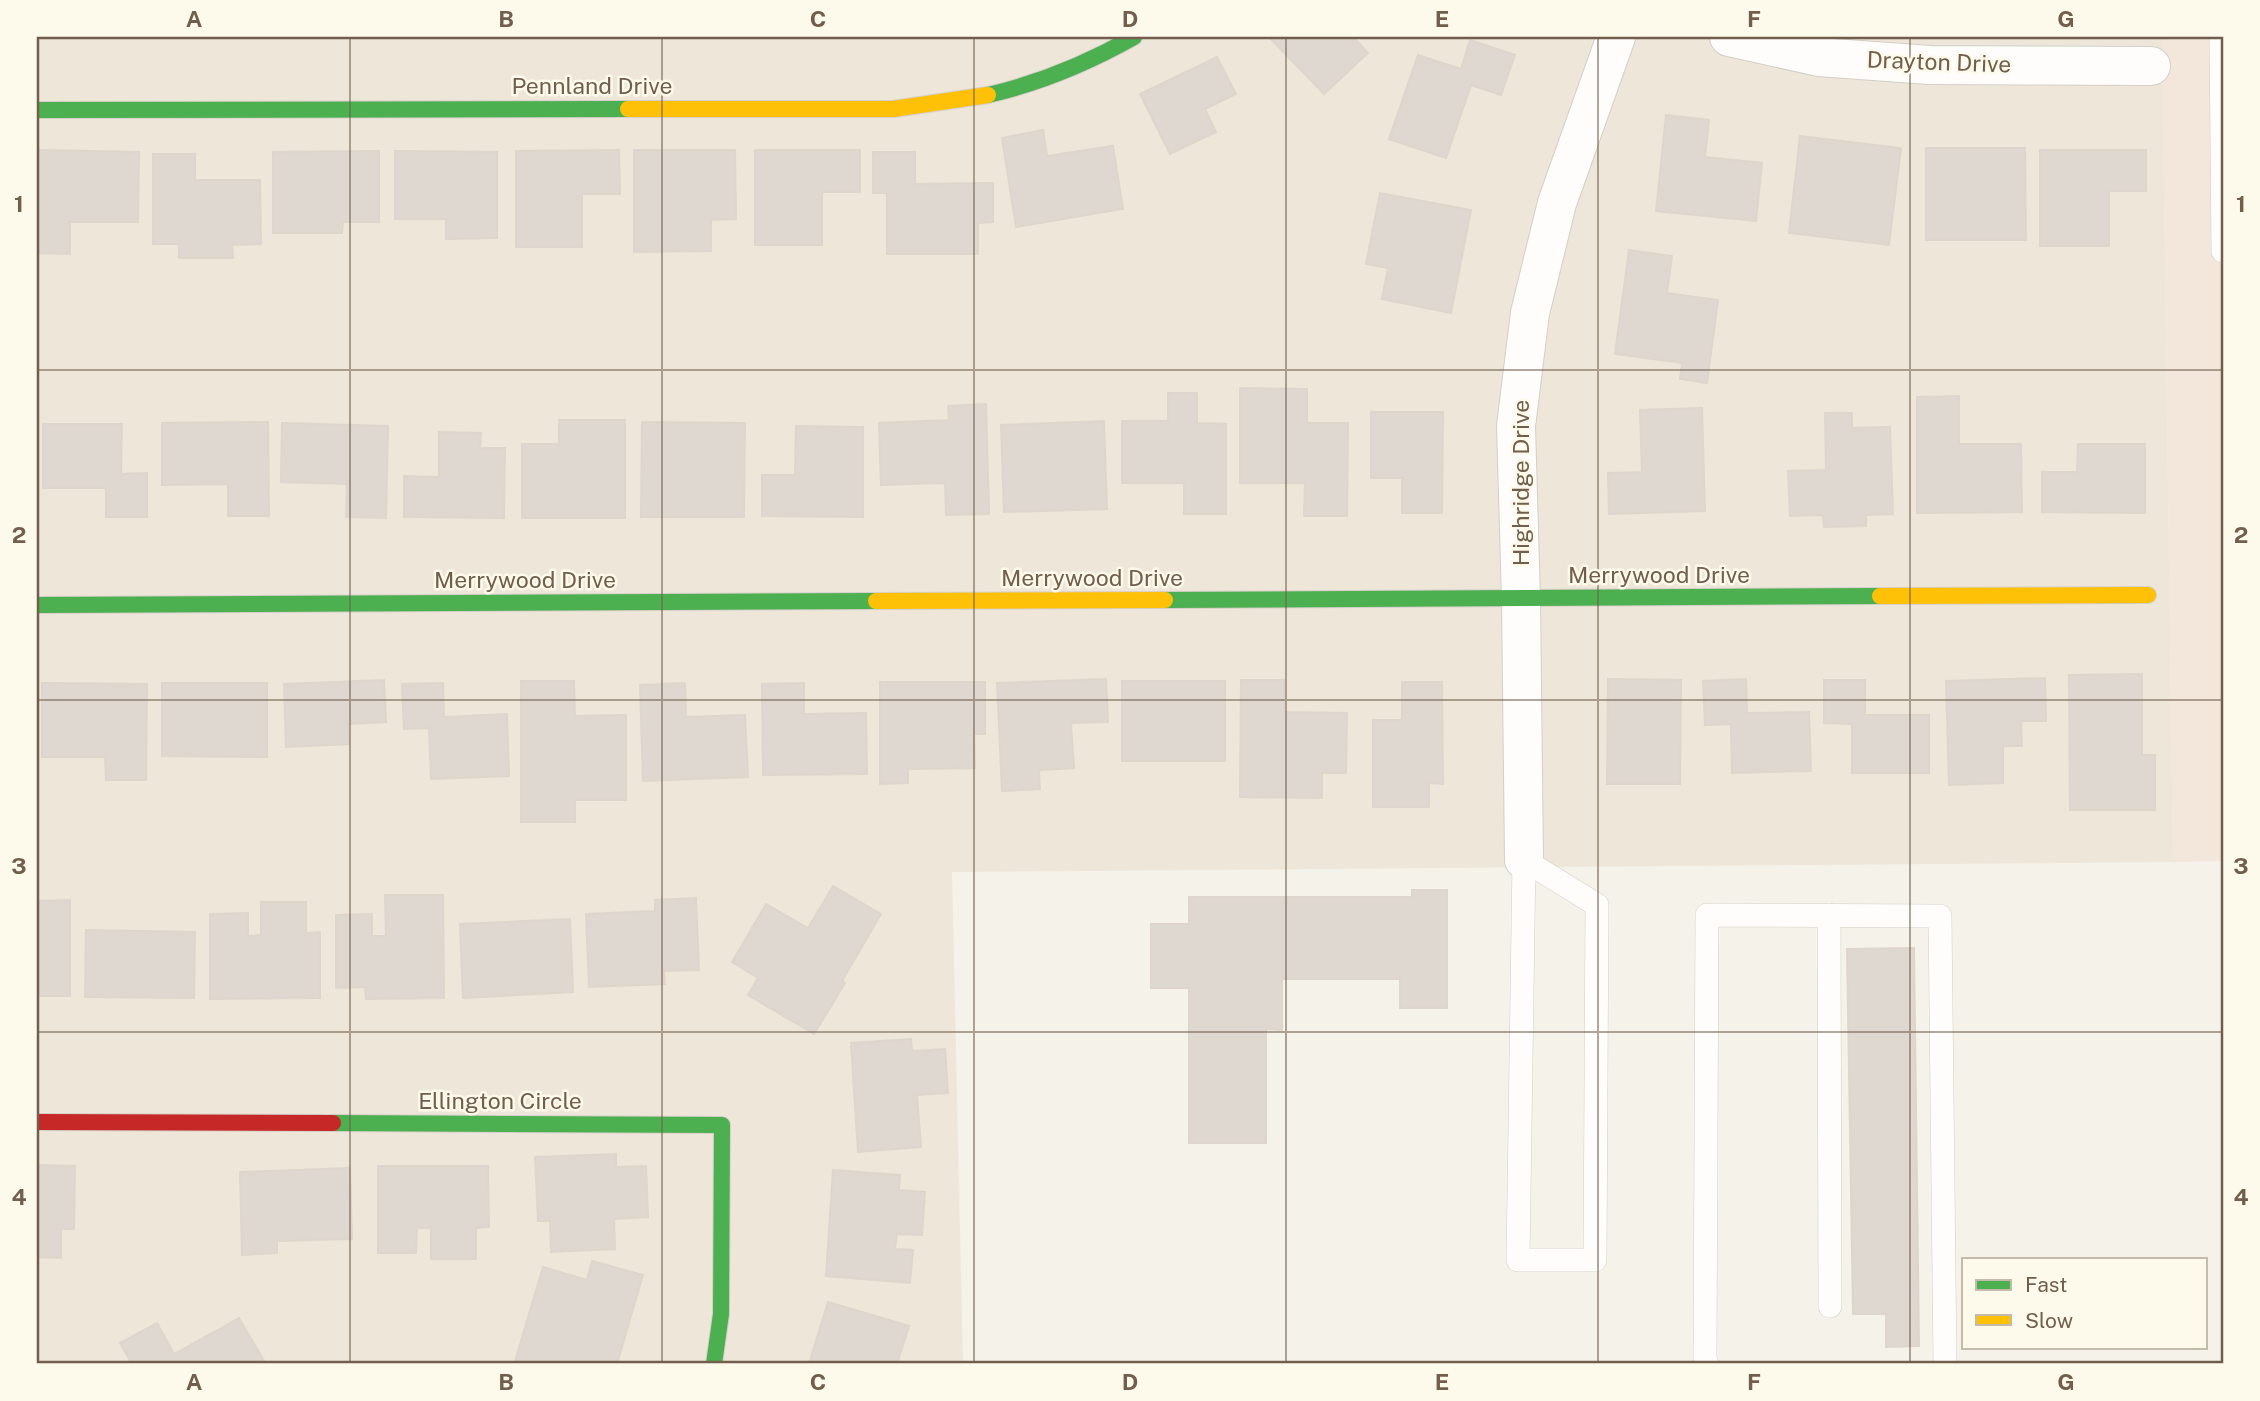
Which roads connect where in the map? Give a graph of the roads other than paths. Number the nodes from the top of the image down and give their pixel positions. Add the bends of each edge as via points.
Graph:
1 (1134, 37) edge
2 (1616, 37) edge
3 (1729, 37) edge
4 (2221, 37) edge
5 (2151, 66) dead end
6 (37, 110) edge
7 (2223, 251) edge
8 (2148, 595) dead end
9 (1521, 599) junction
10 (37, 605) edge
11 (1524, 860) junction
12 (1829, 915) junction
13 (37, 1122) edge
14 (1830, 1306) dead end
15 (714, 1364) edge
16 (1707, 1364) edge
17 (1945, 1364) edge

1 - 6 street, Pennland Drive via 1033,83 978,97 893,108
2 - 9 street, Highridge Drive via 1557,203 1530,313 1516,426
3 - 5 street, Drayton Drive via 1819,57 1929,65
4 - 7 lane
8 - 9 street, Merrywood Drive
9 - 10 street, Merrywood Drive
9 - 11 street, Highridge Drive
11 - 11 lane via 1518,1260 1595,1260 1597,905
12 - 14 lane
12 - 16 lane via 1707,915
12 - 17 lane via 1940,916
13 - 15 street, Ellington Circle via 722,1125 721,1314

